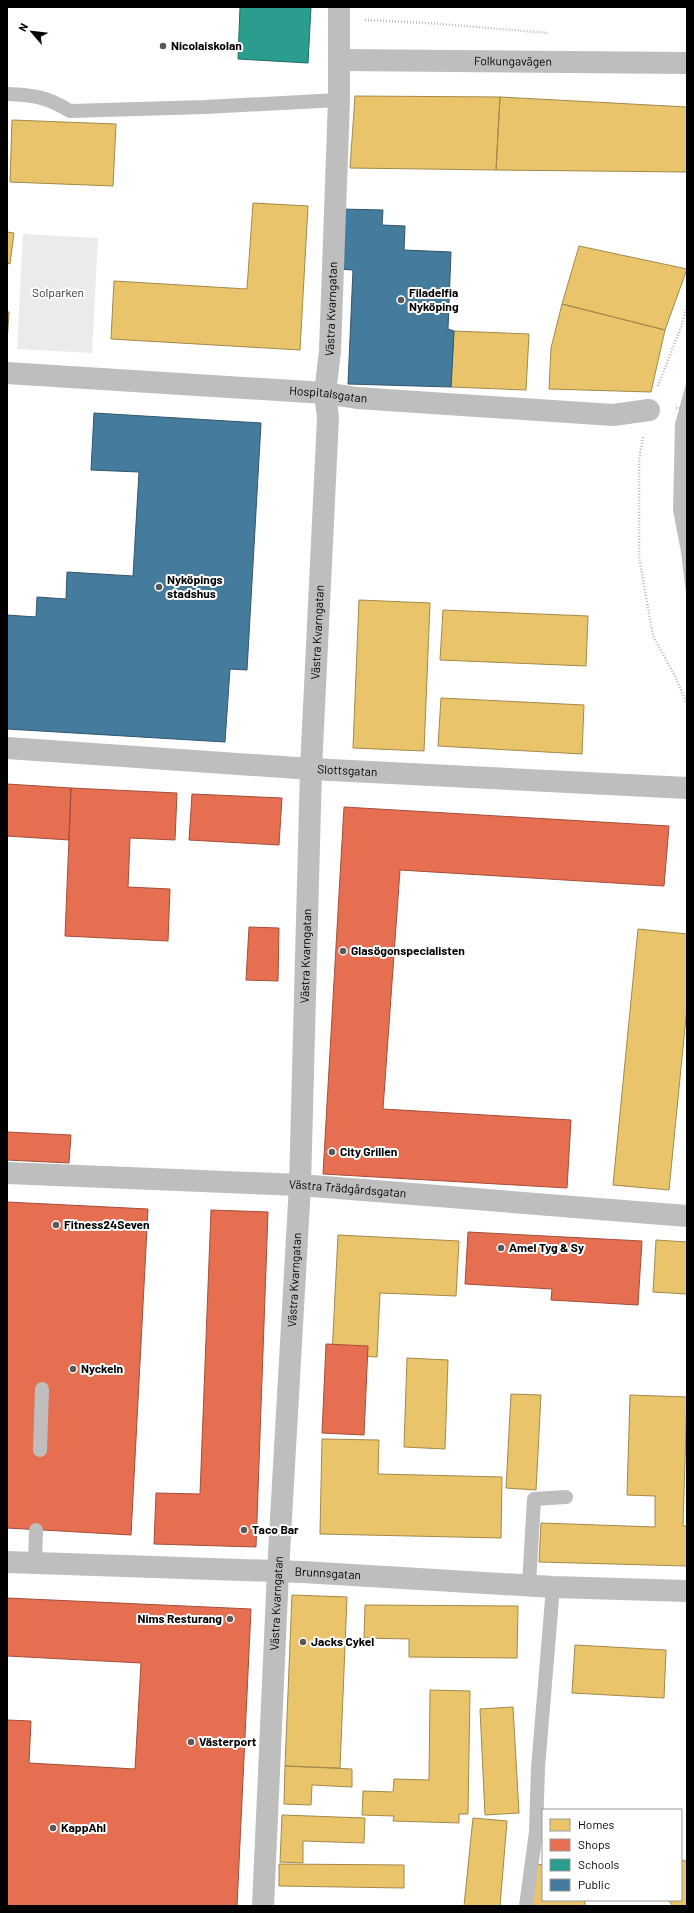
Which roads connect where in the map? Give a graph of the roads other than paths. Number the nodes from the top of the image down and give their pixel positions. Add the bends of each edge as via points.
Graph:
1 (340, 7) edge
2 (340, 60) junction
3 (687, 63) edge
4 (7, 94) edge
5 (339, 100) junction
6 (7, 373) edge
7 (325, 393) junction
8 (649, 410) road end
9 (7, 748) edge
10 (311, 770) junction
11 (687, 788) edge
12 (7, 1173) edge
13 (300, 1185) junction
14 (687, 1216) edge
15 (42, 1389) dead end
16 (40, 1450) dead end
17 (566, 1497) dead end
18 (36, 1530) dead end
19 (7, 1562) edge
20 (35, 1563) junction
21 (278, 1571) junction
22 (529, 1585) junction
23 (553, 1587) junction
24 (687, 1591) edge
25 (539, 1833) edge
26 (264, 1906) edge
27 (526, 1906) edge

1 - 2 street, Västra Kvarngatan
2 - 3 street, Folkungavägen
2 - 5 street, Västra Kvarngatan
4 - 5 lane via 33,95 70,111
5 - 7 street, Västra Kvarngatan via 330,351
6 - 7 street, Hospitalsgatan
7 - 8 street, Hospitalsgatan via 357,398 613,415
7 - 10 street, Västra Kvarngatan via 328,418
9 - 10 street, Slottsgatan
10 - 11 street, Slottsgatan
10 - 13 street, Västra Kvarngatan
12 - 13 street, Västra Trädgårdsgatan
13 - 14 street, Västra Trädgårdsgatan
13 - 21 street, Västra Kvarngatan
15 - 16 lane
17 - 22 lane via 534,1499
18 - 20 lane
19 - 20 street, Brunnsgatan
20 - 21 street, Brunnsgatan
21 - 22 street, Brunnsgatan
21 - 26 street, Västra Kvarngatan
22 - 23 street, Brunnsgatan
23 - 24 street, Brunnsgatan
23 - 25 lane via 538,1768
25 - 27 lane

